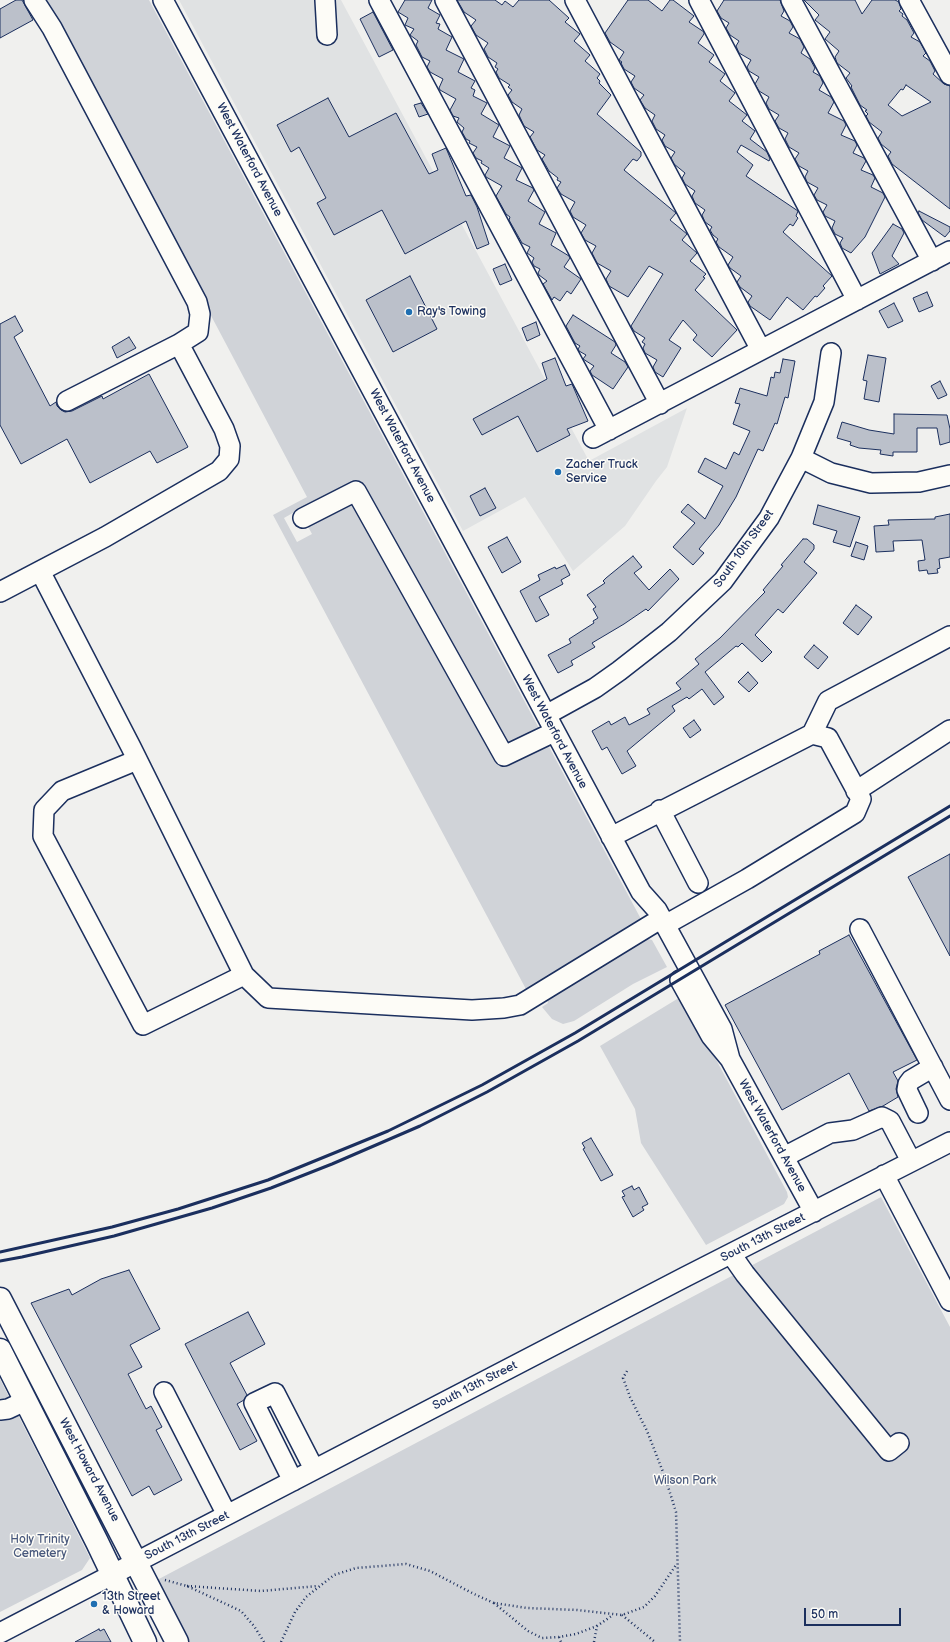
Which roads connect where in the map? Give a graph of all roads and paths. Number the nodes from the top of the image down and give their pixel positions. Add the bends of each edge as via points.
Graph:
1 (34, 0) edge
2 (163, 0) edge
3 (325, 0) edge
4 (379, 0) edge
5 (445, 0) edge
6 (575, 0) edge
7 (699, 0) edge
8 (791, 0) edge
9 (909, 0) edge
10 (327, 35) dead end
11 (950, 75) edge
12 (950, 251) edge
13 (932, 261) junction
14 (857, 300) junction
15 (179, 344) junction
16 (761, 350) junction
17 (831, 353) dead end
18 (67, 401) dead end
19 (660, 404) junction
20 (609, 430) junction
21 (593, 438) dead end
22 (801, 458) junction
23 (950, 475) edge
24 (303, 518) dead end
25 (40, 571) junction
26 (0, 592) edge
27 (950, 636) edge
28 (546, 715) junction
29 (950, 730) edge
30 (554, 732) junction
31 (812, 734) junction
32 (137, 760) junction
33 (856, 791) junction
34 (660, 810) junction
35 (611, 837) junction
36 (698, 883) dead end
37 (659, 922) junction
38 (860, 929) dead end
39 (244, 975) junction
40 (933, 1068) junction
41 (950, 1100) edge
42 (918, 1113) dead end
43 (950, 1142) edge
44 (784, 1157) junction
45 (911, 1161) junction
46 (884, 1175) junction
47 (814, 1212) junction
48 (731, 1254) junction
49 (0, 1299) edge
50 (950, 1301) edge
51 (0, 1350) edge
52 (627, 1371) dead end
53 (164, 1392) dead end
54 (25, 1401) junction
55 (0, 1410) edge
56 (899, 1443) dead end
57 (314, 1469) junction
58 (88, 1470) junction
59 (65, 1481) junction
60 (292, 1481) junction
61 (227, 1515) junction
62 (137, 1562) junction
63 (676, 1565) junction
64 (112, 1575) junction
65 (162, 1579) dead end
66 (187, 1586) junction
67 (318, 1586) junction
68 (494, 1603) junction
69 (614, 1615) junction
70 (622, 1615) junction
71 (597, 1626) junction
72 (0, 1633) edge
73 (560, 1637) junction
74 (145, 1642) edge
75 (177, 1642) edge
76 (264, 1642) edge
77 (281, 1642) edge
78 (561, 1642) edge
79 (594, 1642) edge
80 (655, 1642) edge
81 (680, 1642) edge

1 - 15 street via 56,35 197,302 200,314 198,332
2 - 28 street, West Waterford Avenue
3 - 10 street
4 - 20 street
5 - 19 street
6 - 16 street
7 - 14 street
8 - 13 street
9 - 11 street
12 - 13 street
13 - 14 street
14 - 16 street
15 - 18 street
15 - 25 street via 224,429 230,446 229,459 219,471 105,537
16 - 19 street
17 - 22 street, South 10th Street via 824,402
19 - 20 street
20 - 21 street
22 - 23 street via 831,473 871,483 919,482
22 - 28 street, South 10th Street via 769,518 723,582 669,632 619,671 595,688
24 - 30 street via 356,491 504,756
25 - 26 street
25 - 32 street
27 - 31 street via 828,701
28 - 30 street, West Waterford Avenue
29 - 33 street
30 - 35 street, West Waterford Avenue
31 - 33 street via 828,738
31 - 34 street
32 - 39 street
32 - 39 street via 62,792 44,810 43,836 143,1025
33 - 37 street via 860,799 854,813 747,879
34 - 35 street
34 - 36 street
35 - 37 street, West Waterford Avenue via 641,892 646,916
37 - 39 street via 534,998 520,1005 504,1008 472,1010 268,998
37 - 44 street, West Waterford Avenue via 711,1036 730,1059
38 - 40 street
40 - 41 street
40 - 42 street via 908,1084 907,1090
43 - 45 street, South 13th Street
44 - 45 street via 830,1133 853,1130 882,1117 890,1121
44 - 47 street, West Waterford Avenue
45 - 46 street, South 13th Street
46 - 47 street, South 13th Street
46 - 50 street
47 - 48 street, South 13th Street
48 - 56 street via 889,1451
48 - 57 street, South 13th Street
49 - 58 main road, West Howard Avenue
51 - 54 main road, West Howard Avenue
52 - 63 path via 623,1378 647,1431 676,1512
53 - 61 street
54 - 55 street
54 - 59 main road, West Howard Avenue
57 - 60 street, South 13th Street
57 - 60 street via 275,1393 254,1403
58 - 59 street
58 - 62 main road, West Howard Avenue
59 - 64 main road, West Howard Avenue
60 - 61 street, South 13th Street
61 - 62 street, South 13th Street
62 - 64 street, South 13th Street
62 - 75 main road, West Howard Avenue
63 - 70 path via 655,1596 644,1607
63 - 81 path
64 - 72 street, South 13th Street
64 - 74 main road, West Howard Avenue
65 - 66 path
66 - 67 path via 260,1591
66 - 76 path via 241,1611
67 - 68 path via 334,1575 356,1568 406,1564 430,1571
67 - 77 path via 295,1612
68 - 69 path
68 - 73 path via 528,1631 542,1638
69 - 70 path
69 - 71 path
70 - 80 path
71 - 73 path
71 - 79 path
73 - 78 path

